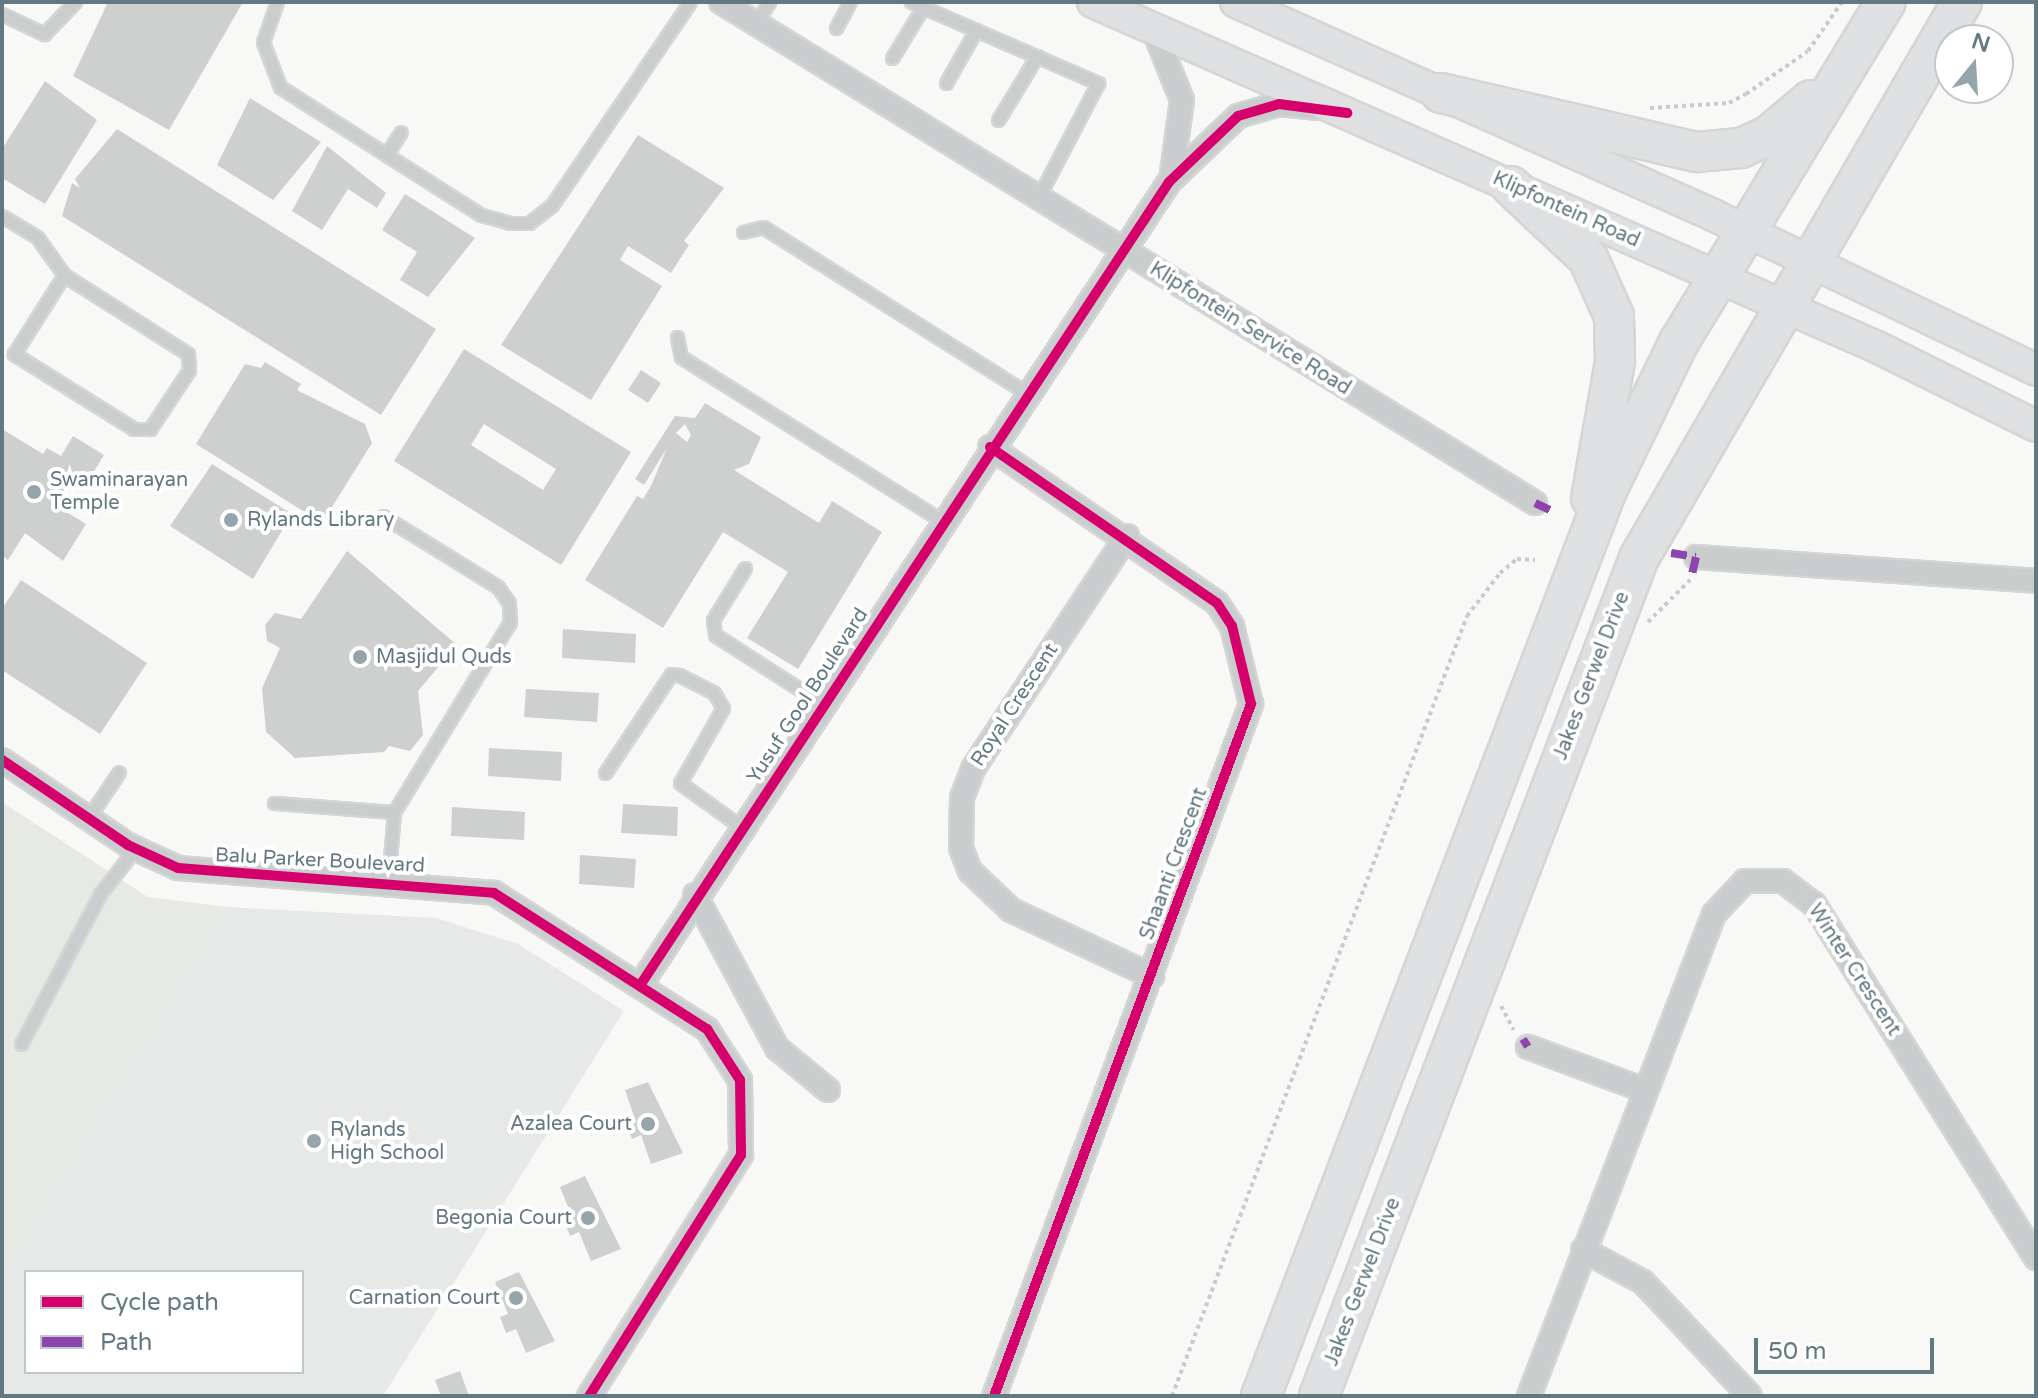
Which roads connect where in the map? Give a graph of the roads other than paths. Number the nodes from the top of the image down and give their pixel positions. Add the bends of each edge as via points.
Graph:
1 (6, 2) edge
2 (75, 2) edge
3 (277, 2) edge
4 (690, 2) edge
5 (721, 2) edge
6 (769, 2) edge
7 (850, 2) edge
8 (911, 2) edge
9 (1093, 2) edge
10 (1236, 2) edge
11 (1886, 2) edge
12 (1962, 2) edge
13 (923, 7) junction
14 (2, 11) edge
15 (756, 23) junction
16 (836, 28) dead end
17 (1153, 28) junction
18 (976, 30) junction
19 (1037, 56) junction
20 (892, 58) dead end
21 (1842, 71) junction
22 (946, 83) dead end
23 (1441, 93) junction
24 (1347, 113) junction
25 (998, 120) dead end
26 (401, 132) dead end
27 (386, 155) junction
28 (1169, 182) junction
29 (1511, 186) junction
30 (1038, 198) junction
31 (2, 216) edge
32 (1745, 230) junction
33 (743, 232) dead end
34 (1121, 248) junction
35 (1809, 261) junction
36 (64, 275) junction
37 (1717, 278) junction
38 (1782, 306) junction
39 (677, 337) dead end
40 (2, 348) edge
41 (14, 354) junction
42 (2036, 370) edge
43 (1025, 392) junction
44 (2036, 426) edge
45 (990, 447) junction
46 (1535, 503) dead end
47 (383, 516) dead end
48 (942, 521) junction
49 (1127, 536) junction
50 (1586, 541) junction
51 (745, 568) dead end
52 (1694, 568) road end
53 (2036, 581) edge
54 (824, 705) junction
55 (2, 760) edge
56 (119, 772) dead end
57 (605, 773) dead end
58 (274, 803) dead end
59 (394, 812) junction
60 (88, 818) junction
61 (744, 829) junction
62 (135, 849) junction
63 (388, 883) junction
64 (695, 895) junction
65 (1152, 976) junction
66 (641, 984) junction
67 (1526, 1043) road end
68 (21, 1044) dead end
69 (828, 1090) dead end
70 (1644, 1090) junction
71 (1583, 1250) junction
72 (2036, 1258) edge
73 (589, 1396) edge
74 (994, 1396) edge
75 (1261, 1396) edge
76 (1319, 1396) edge
77 (1529, 1396) edge
78 (1750, 1396) edge

1 - 14 lane
2 - 14 lane via 44,34
3 - 27 lane via 263,42 272,77
4 - 27 lane via 552,205 529,223 481,215
5 - 15 street, Klipfontein Service Road
6 - 15 lane
7 - 16 lane
8 - 13 lane
9 - 17 main road, Klipfontein Road
10 - 23 main road
11 - 21 highway
12 - 35 highway, Jakes Gerwel Drive
13 - 18 lane
13 - 20 lane
15 - 30 street, Klipfontein Service Road
17 - 24 main road, Klipfontein Road
17 - 28 street, Yusuf Gool Boulevard via 1182,100
18 - 19 lane
18 - 22 lane
19 - 25 lane
19 - 30 lane via 1098,83
21 - 23 highway via 1785,125 1727,151 1660,148 1518,106
21 - 32 highway
23 - 32 main road
24 - 28 street, Yusuf Gool Boulevard via 1279,104 1238,116
24 - 29 main road, Klipfontein Road
26 - 27 lane
28 - 34 street, Yusuf Gool Boulevard
29 - 37 main road, Klipfontein Road
29 - 50 highway via 1588,258 1614,316 1615,362
30 - 34 street, Klipfontein Service Road
31 - 36 lane via 37,237
32 - 35 main road
32 - 37 highway
33 - 43 lane via 763,227
34 - 43 street, Yusuf Gool Boulevard
34 - 46 street, Klipfontein Service Road
35 - 38 highway, Jakes Gerwel Drive
35 - 42 main road
36 - 41 lane
36 - 41 lane via 184,350 189,370 154,425 140,431
37 - 38 main road, Klipfontein Road
37 - 50 highway via 1647,401
38 - 44 main road, Klipfontein Road
38 - 76 highway, Jakes Gerwel Drive via 1639,558
39 - 48 lane via 681,357
40 - 41 lane
43 - 45 street, Yusuf Gool Boulevard
45 - 48 street, Yusuf Gool Boulevard
45 - 49 street, Shaanti Crescent
47 - 59 lane via 498,587 511,613
48 - 54 street, Yusuf Gool Boulevard
49 - 65 street, Shaanti Crescent via 1217,603 1232,626 1250,696
49 - 65 street, Royal Crescent via 973,769 962,798 961,848 970,871 1011,910
50 - 75 highway
51 - 54 lane via 713,620 715,635
52 - 53 street
54 - 61 street, Yusuf Gool Boulevard
55 - 60 street, Balu Parker Boulevard
56 - 60 lane
57 - 61 lane via 671,674 679,675 714,693 723,708 680,783
58 - 59 lane
59 - 63 lane
60 - 62 street, Balu Parker Boulevard
61 - 64 street, Yusuf Gool Boulevard
62 - 63 street, Balu Parker Boulevard via 203,873
62 - 68 lane via 100,894
63 - 66 street, Balu Parker Boulevard via 494,893
64 - 66 street, Yusuf Gool Boulevard
64 - 69 street via 777,1048
65 - 74 street, Shaanti Crescent
66 - 73 street via 721,1044 740,1080 746,1128 727,1185
67 - 70 street
70 - 71 street, Winter Crescent
70 - 72 street, Winter Crescent via 1728,892 1763,877 1783,881 1814,904
71 - 77 street, Winter Crescent
71 - 78 street via 1643,1282

